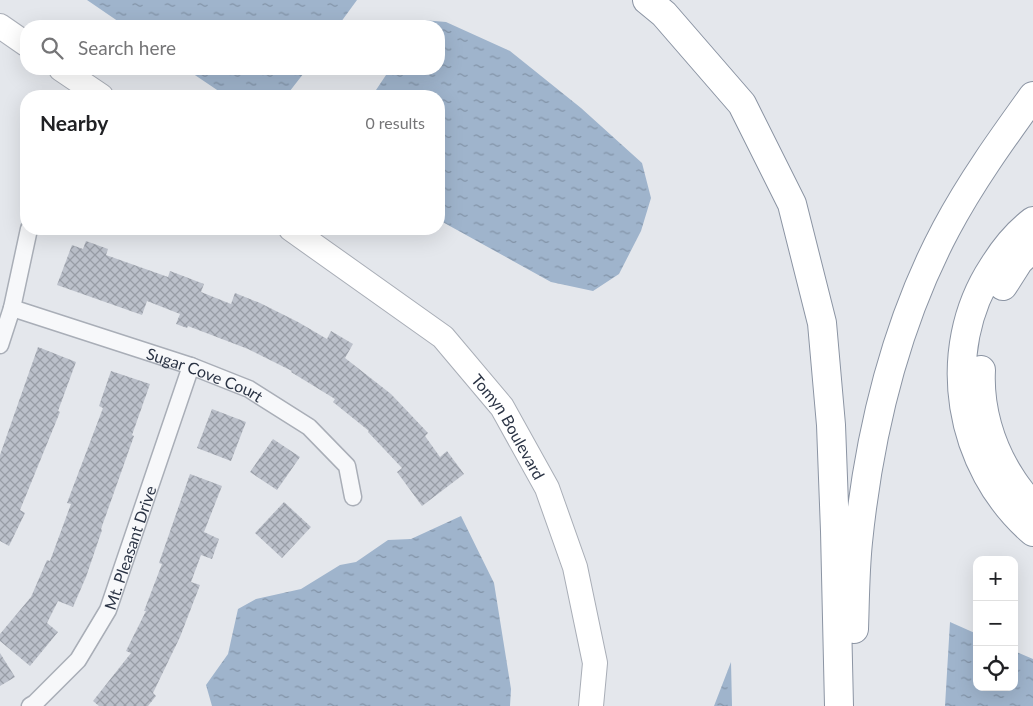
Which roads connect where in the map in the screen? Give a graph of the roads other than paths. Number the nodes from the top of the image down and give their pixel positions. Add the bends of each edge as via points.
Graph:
1 (647, 0) edge
2 (0, 26) edge
3 (20, 40) edge
4 (70, 75) edge
5 (92, 90) edge
6 (1033, 96) edge
7 (1033, 221) edge
8 (29, 235) edge
9 (299, 235) edge
10 (1033, 248) edge
11 (12, 308) junction
12 (0, 345) edge
13 (191, 366) junction
14 (353, 497) dead end
15 (1033, 507) edge
16 (1033, 532) edge
17 (847, 537) junction
18 (30, 706) edge
19 (590, 706) edge
20 (839, 706) edge
21 (851, 706) edge

1 - 17 highway via 664,14 742,104 792,204 822,324 831,425
2 - 3 street
4 - 5 street
6 - 17 highway via 980,170 946,230 914,301 886,386 869,468
7 - 16 highway via 1018,233 984,280 963,344 961,382 966,421 976,452 992,485
8 - 11 street
9 - 19 street, Tomyn Boulevard via 443,337 502,407 547,488 575,567 595,663
10 - 15 highway via 1019,261 1001,289 989,318 982,348 980,386 994,445 1010,478
11 - 12 street
11 - 13 street, Sugar Cove Court
13 - 14 street, Sugar Cove Court via 249,389 309,427 347,466
13 - 18 street, Mt. Pleasant Drive via 108,610 78,660
17 - 20 highway
17 - 21 highway

